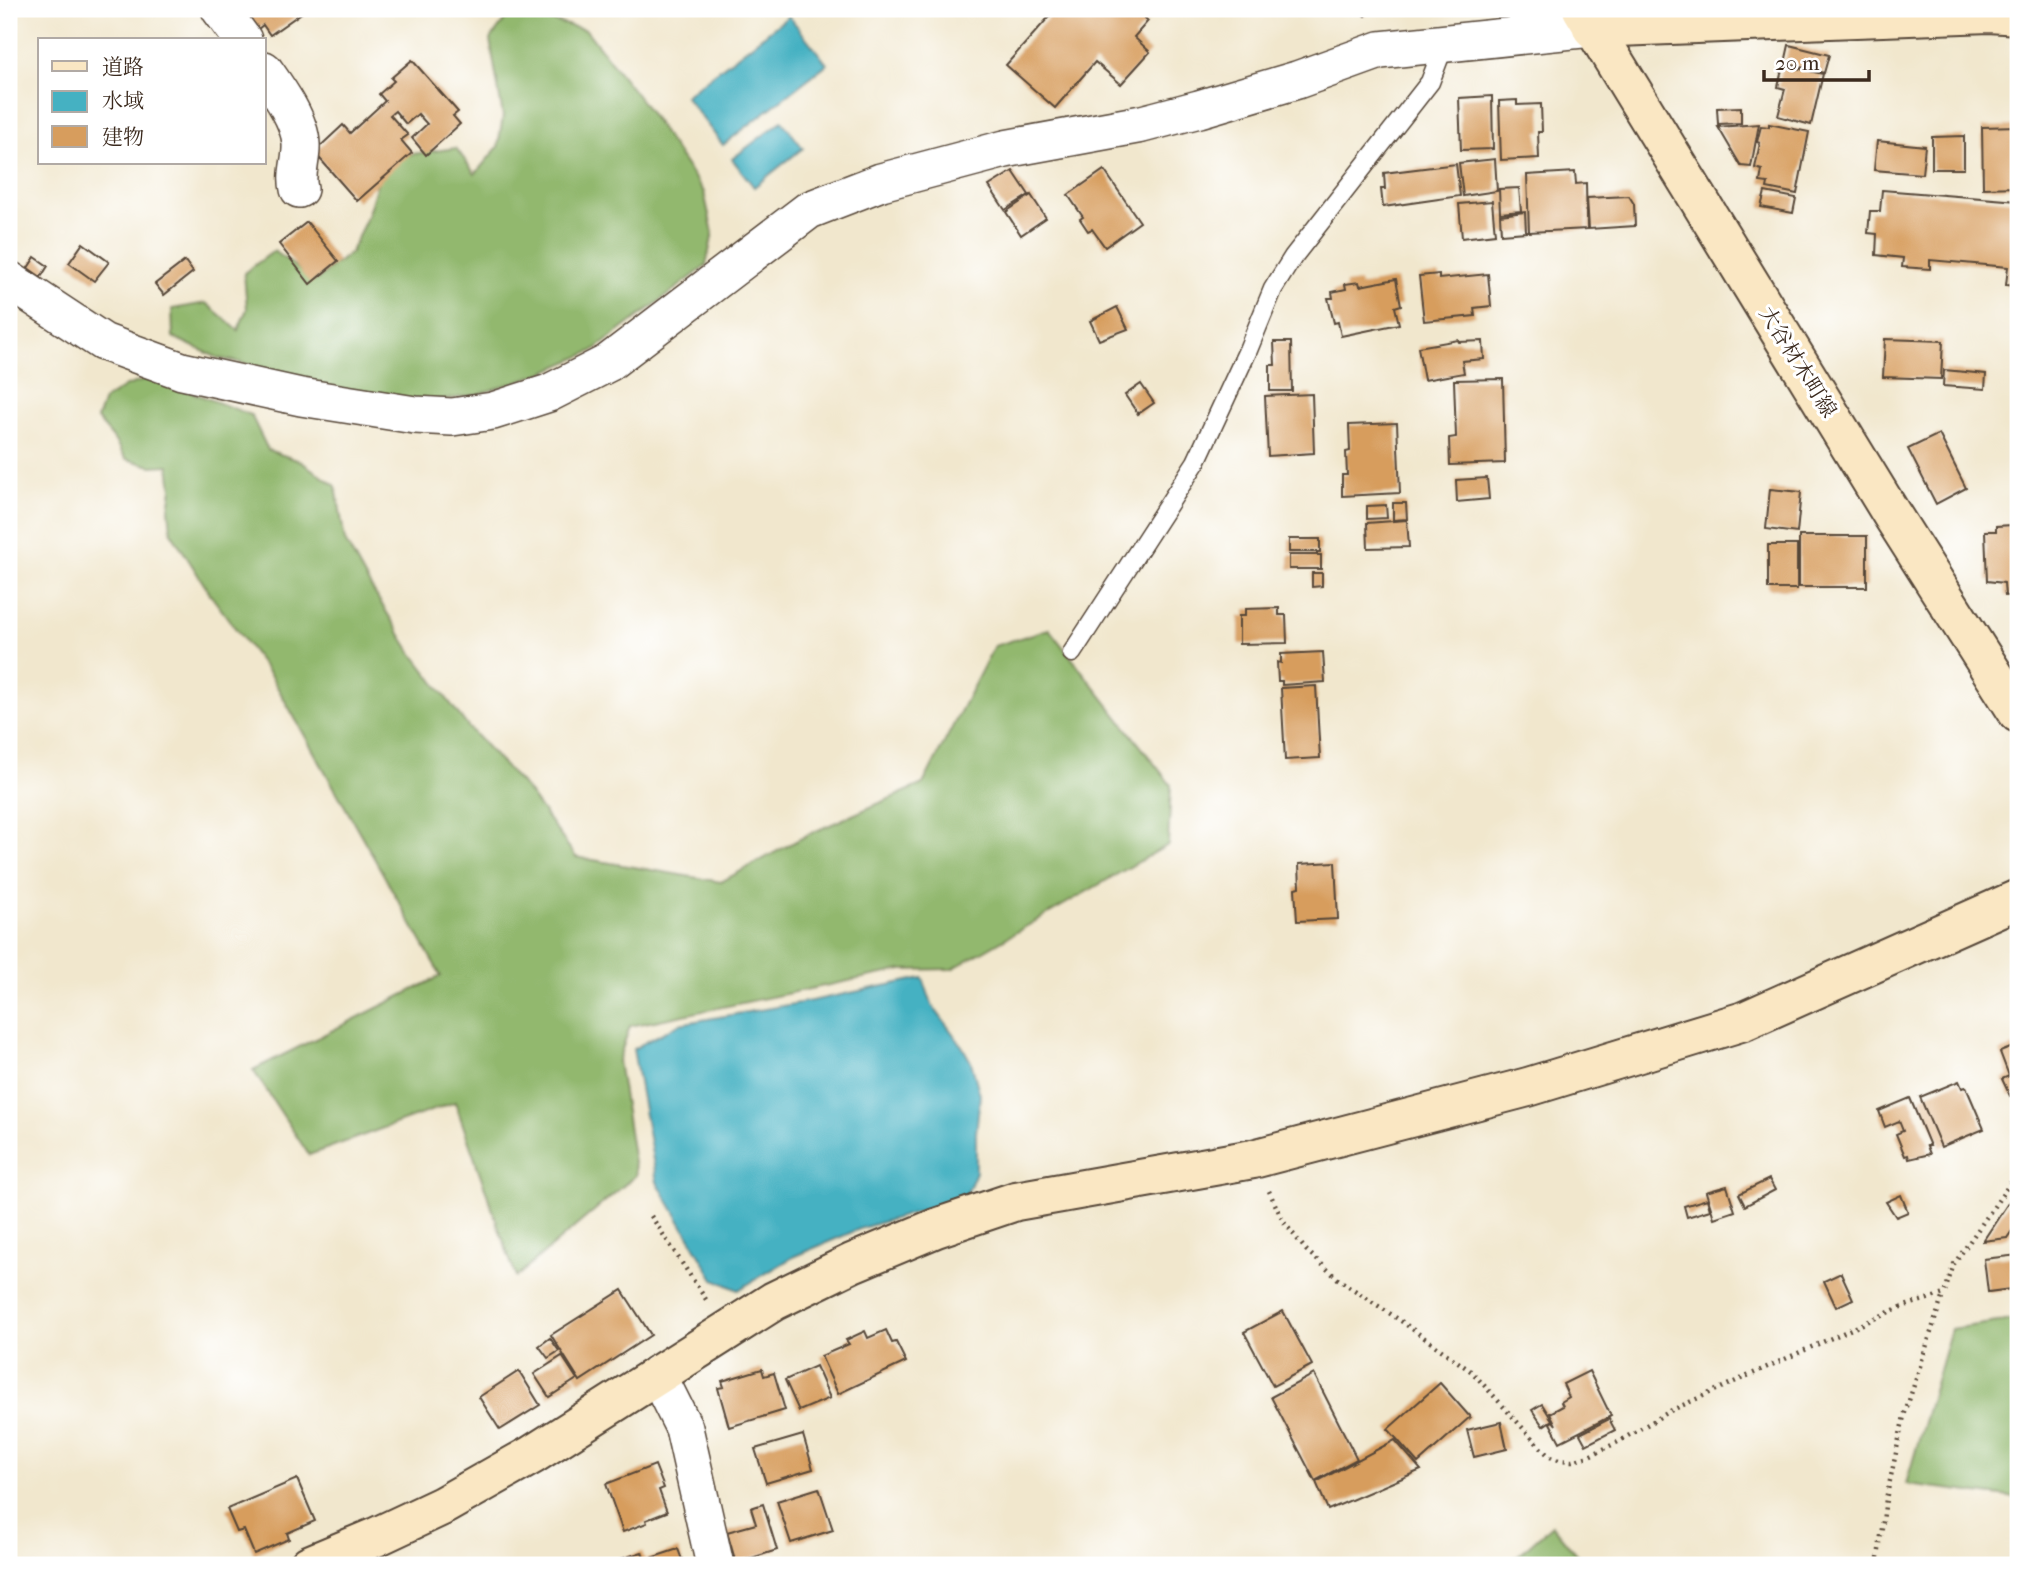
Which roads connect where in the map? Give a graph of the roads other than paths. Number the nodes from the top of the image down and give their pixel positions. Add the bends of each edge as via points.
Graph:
1 (220, 9) edge
2 (2018, 15) edge
3 (1587, 18) edge
4 (242, 38) edge
5 (1444, 45) junction
6 (266, 73) edge
7 (299, 189) dead end
8 (9, 279) edge
9 (1072, 653) dead end
10 (2018, 713) edge
11 (2018, 899) edge
12 (657, 1374) junction
13 (309, 1565) edge
14 (715, 1565) edge

1 - 4 street
2 - 3 street
3 - 5 street
3 - 10 street, 大谷材木町線
5 - 8 street via 1380,50 1199,109 1005,149 857,191 809,210 608,363 549,393 493,411 415,415 182,371 103,342
5 - 9 lane via 1430,82 1273,289 1196,462
6 - 7 street via 288,104 302,143 296,179
11 - 12 street via 1744,1021 1528,1087 1254,1159 1016,1201 936,1228 774,1301
12 - 13 street via 532,1455 442,1506
12 - 14 street via 684,1428

